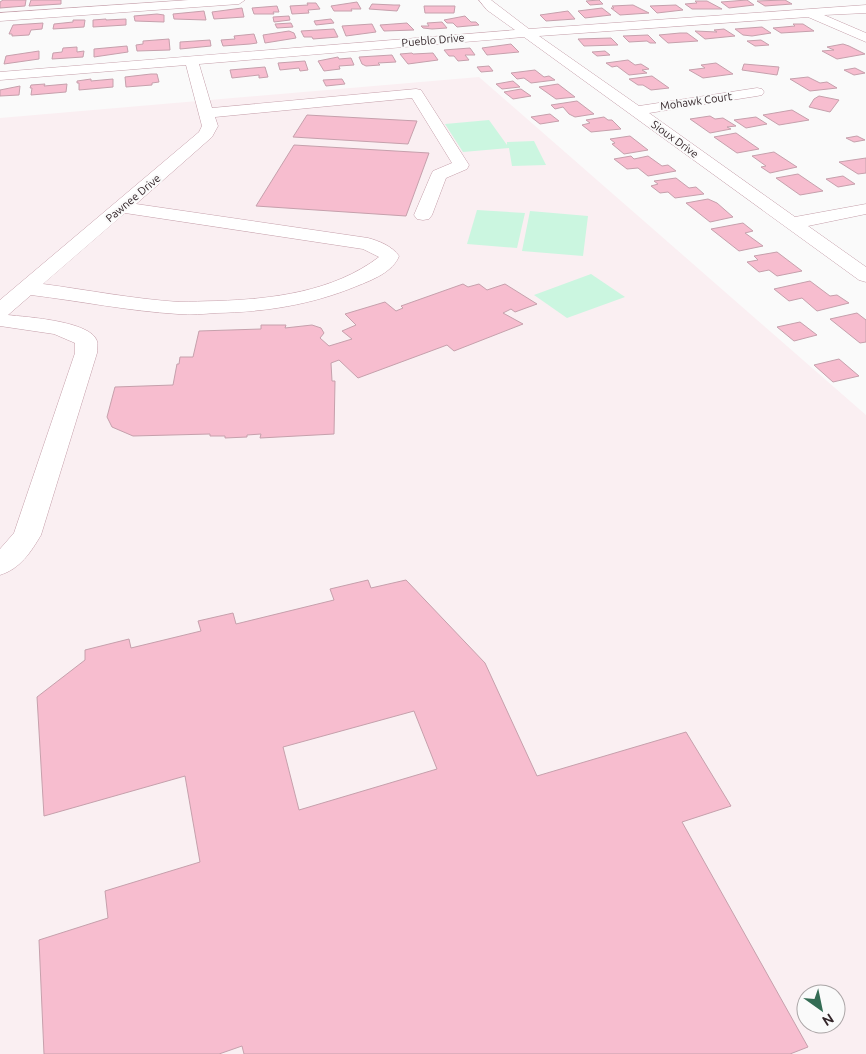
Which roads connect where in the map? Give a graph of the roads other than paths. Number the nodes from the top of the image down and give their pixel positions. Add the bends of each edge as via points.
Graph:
1 (240, 0) edge
2 (485, 0) edge
3 (131, 4) edge
4 (866, 9) edge
5 (810, 13) junction
6 (0, 17) edge
7 (527, 33) junction
8 (866, 38) edge
9 (191, 60) junction
10 (0, 76) edge
11 (757, 92) dead end
12 (635, 110) junction
13 (206, 113) junction
14 (124, 206) junction
15 (866, 209) edge
16 (423, 215) dead end
17 (792, 223) junction
18 (866, 276) edge
19 (27, 288) junction
20 (0, 311) edge
21 (0, 320) edge
22 (0, 565) edge

1 - 3 street
2 - 7 street, Sioux Drive
3 - 6 street
4 - 5 street, Pueblo Drive
5 - 7 street, Pueblo Drive
5 - 8 street
7 - 9 street, Pueblo Drive
7 - 12 street, Sioux Drive
9 - 10 street, Pueblo Drive
9 - 13 street, Pawnee Drive
11 - 12 street, Mohawk Court
12 - 17 street, Sioux Drive
13 - 14 street, Pawnee Drive via 210,126 206,134
13 - 16 street via 416,93 461,165 439,175
14 - 19 street, Pawnee Drive
14 - 19 street via 368,244 389,256 387,261 366,275 335,288 291,301 250,306 179,308
15 - 17 street
17 - 18 street, Sioux Drive
19 - 20 street, Pawnee Drive
21 - 22 street via 79,334 86,341 86,353 27,535

